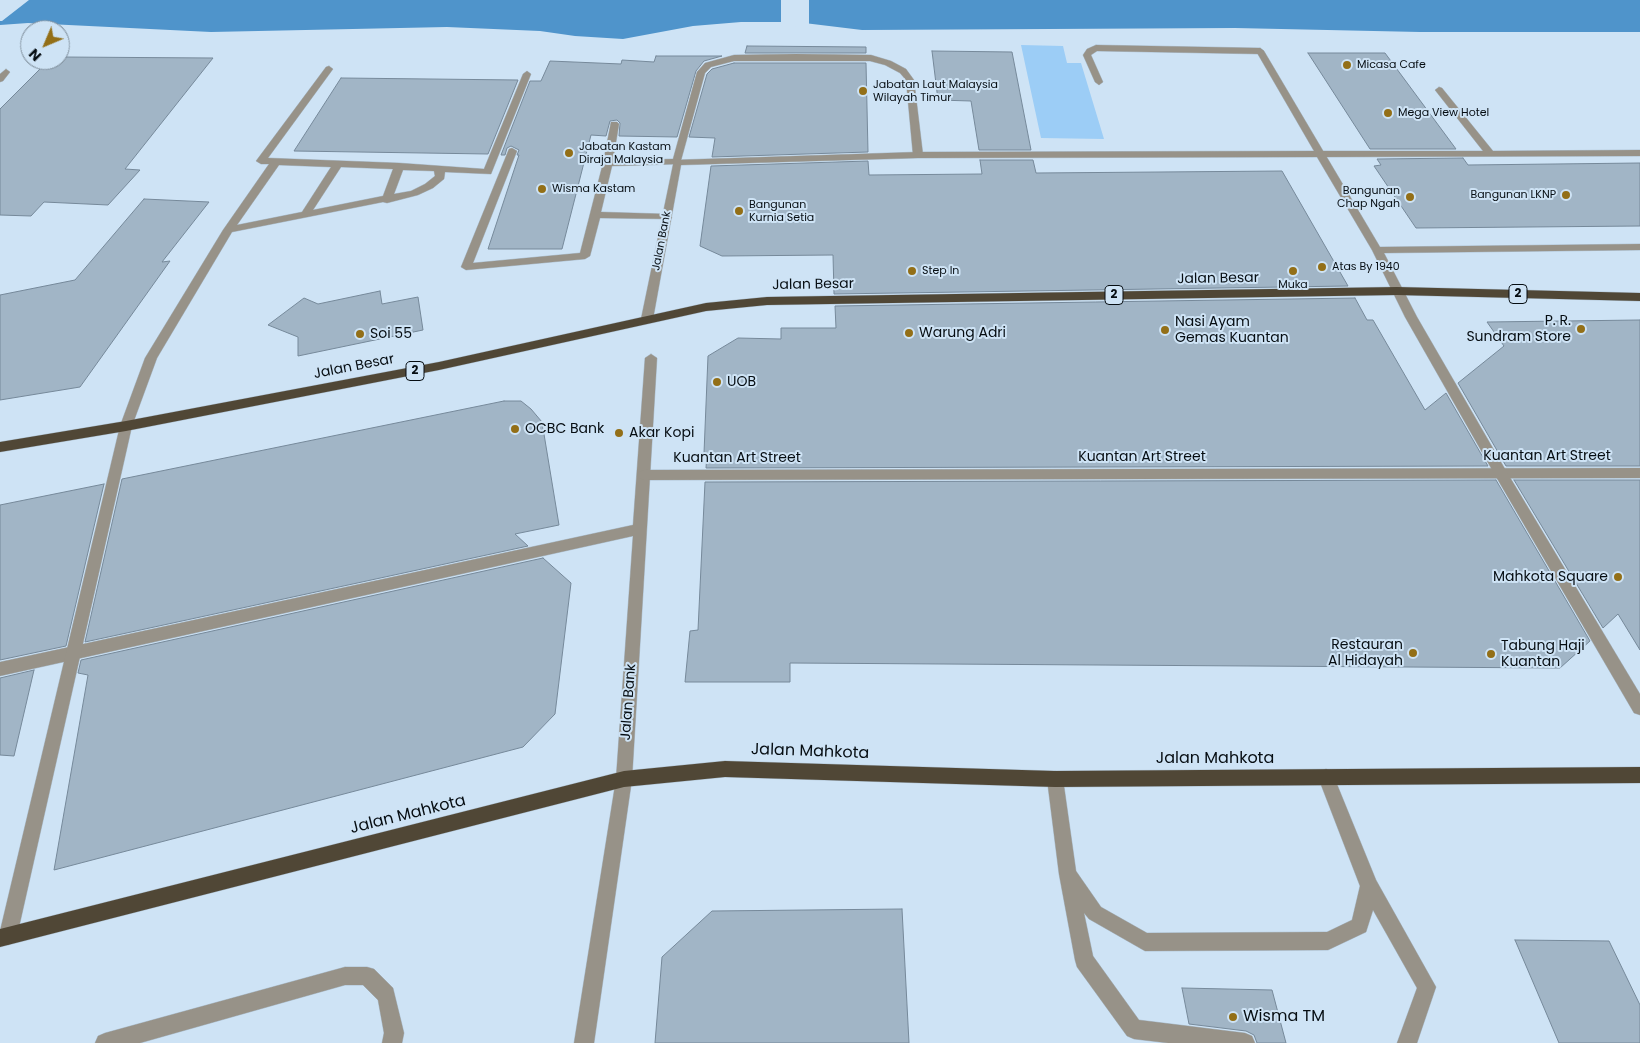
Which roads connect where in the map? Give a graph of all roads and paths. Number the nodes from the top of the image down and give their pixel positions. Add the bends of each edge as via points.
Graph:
1 (329, 69) dead end
2 (526, 74) dead end
3 (1099, 82) dead end
4 (1439, 90) dead end
5 (614, 124) dead end
6 (512, 151) dead end
7 (1640, 153) edge
8 (918, 154) junction
9 (1321, 154) junction
10 (1491, 154) junction
11 (276, 162) junction
12 (677, 162) junction
13 (608, 163) junction
14 (338, 164) junction
15 (399, 166) junction
16 (436, 168) junction
17 (387, 200) junction
18 (305, 215) junction
19 (595, 215) junction
20 (666, 218) junction
21 (228, 230) junction
22 (1640, 247) edge
23 (1377, 250) junction
24 (1397, 291) junction
25 (1640, 297) edge
26 (647, 319) junction
27 (651, 358) dead end
28 (126, 426) junction
29 (0, 447) edge
30 (1500, 472) junction
31 (1640, 472) edge
32 (644, 474) junction
33 (640, 529) junction
34 (73, 653) junction
35 (0, 669) edge
36 (1640, 708) edge
37 (1640, 776) edge
38 (1326, 777) junction
39 (1055, 779) junction
40 (624, 780) junction
41 (1068, 874) junction
42 (1369, 886) junction
43 (4, 937) edge
44 (105, 1043) edge
45 (392, 1043) edge
46 (584, 1043) edge
47 (1245, 1043) edge
48 (1407, 1043) edge

1 - 11 street via 261,161
2 - 16 street via 488,172
3 - 9 street via 1087,55 1096,48 1260,51
4 - 10 street
5 - 13 street
6 - 19 street via 466,267 585,256
7 - 10 street
8 - 9 street
8 - 12 street
8 - 12 street, Jalan Bank via 910,80 904,71 871,58 734,58 708,65 701,72
9 - 10 street
9 - 23 street
11 - 14 street
11 - 21 street
12 - 13 street
12 - 20 street, Jalan Bank
13 - 19 street
14 - 15 street
14 - 18 street
15 - 16 street
15 - 17 street
16 - 17 street via 440,170 440,177 429,186
17 - 18 street
18 - 21 street
19 - 20 street
20 - 26 street, Jalan Bank
21 - 28 street via 151,358
22 - 23 street
23 - 24 street
24 - 25 highway, Jalan Besar / 2
24 - 26 highway, Jalan Besar / 2 via 767,301 706,306
24 - 30 street
26 - 28 highway, Jalan Besar / 2 via 440,366
27 - 32 street, Jalan Bank
28 - 29 highway, Jalan Besar / 2
28 - 34 street
30 - 31 street, Kuantan Art Street
30 - 32 street, Kuantan Art Street
30 - 36 street
32 - 33 street, Jalan Bank
33 - 34 street
33 - 40 street, Jalan Bank
34 - 35 street
34 - 43 street
37 - 38 highway, Jalan Mahkota
38 - 39 highway, Jalan Mahkota
38 - 42 street
39 - 40 highway, Jalan Mahkota via 725,769
39 - 41 street
40 - 43 highway, Jalan Mahkota
40 - 46 street, Jalan Bank
41 - 42 street via 1095,913 1145,942 1328,941 1360,926
41 - 47 street via 1084,960 1134,1029
42 - 48 street via 1427,987
44 - 45 street via 345,976 367,976 386,995 394,1033

